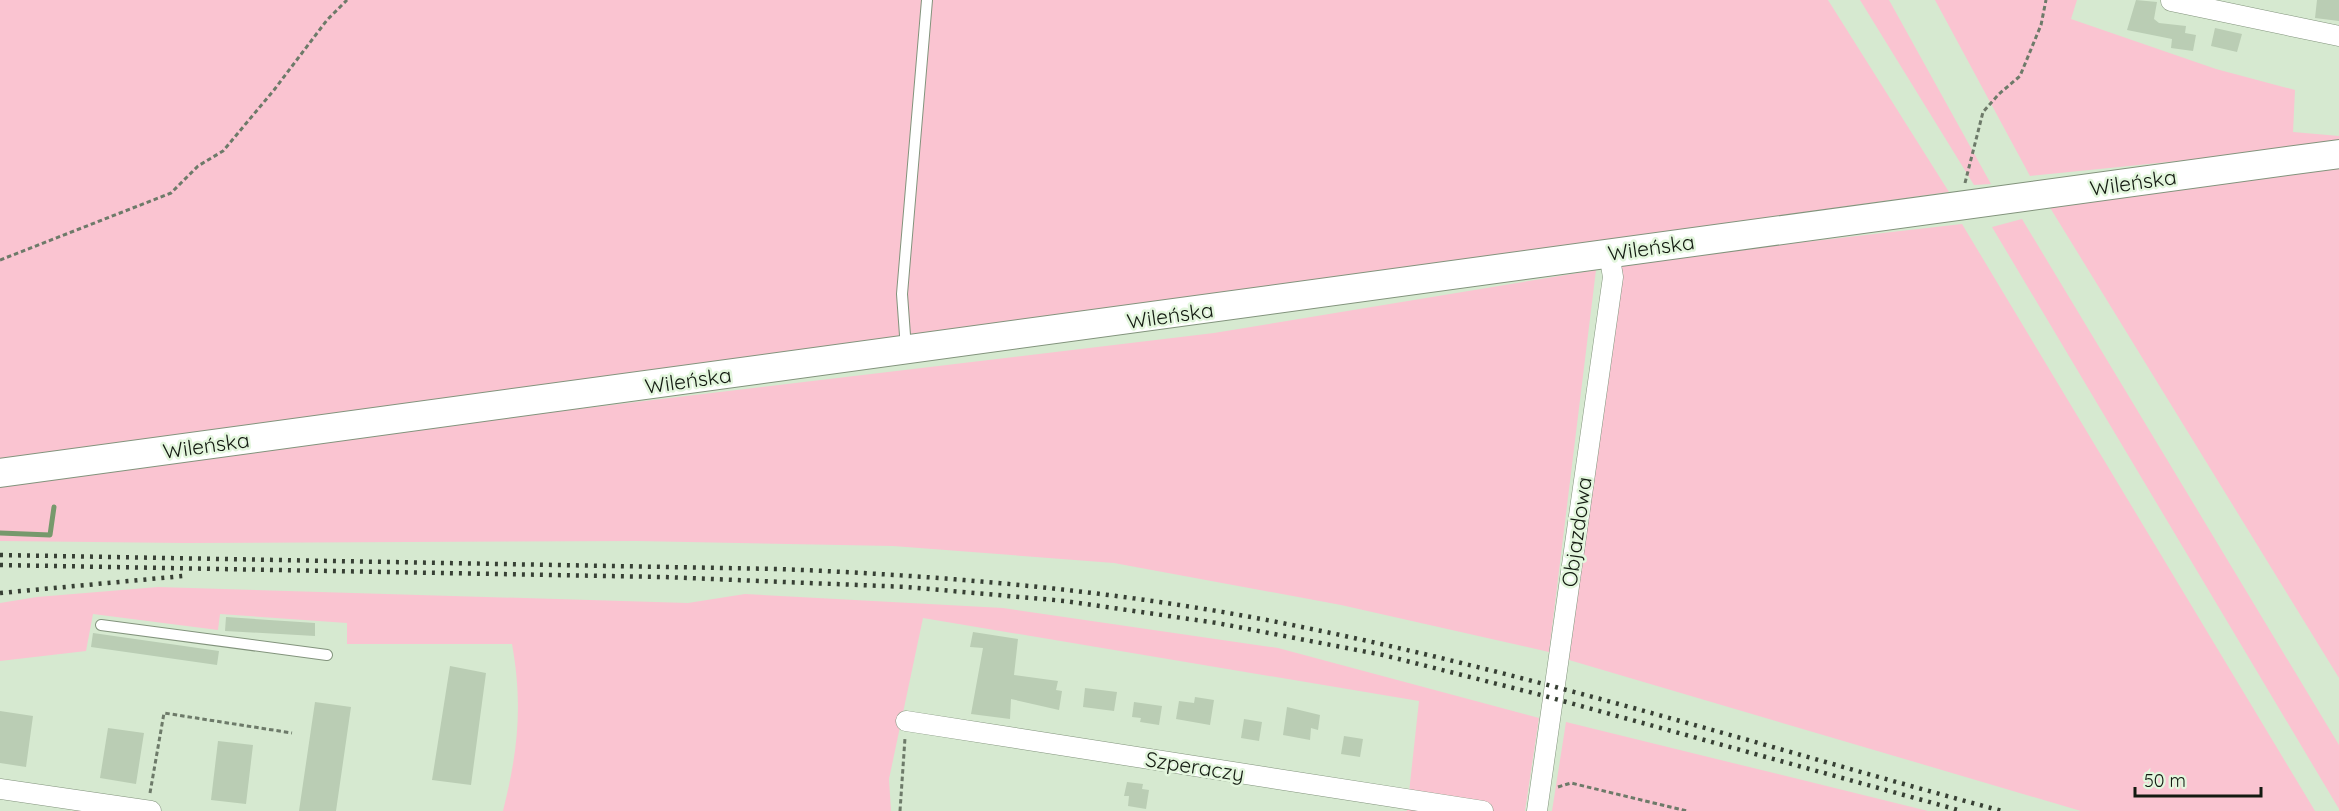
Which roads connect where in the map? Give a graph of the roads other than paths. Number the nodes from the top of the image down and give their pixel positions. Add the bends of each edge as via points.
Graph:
1 (927, 0) edge
2 (2171, 1) edge
3 (2339, 36) edge
4 (2339, 154) edge
5 (1609, 253) junction
6 (906, 350) junction
7 (0, 473) edge
8 (101, 625) dead end
9 (327, 655) dead end
10 (906, 722) road end
11 (0, 789) edge
12 (1539, 802) edge
13 (62, 805) edge
14 (149, 811) edge
15 (1483, 811) edge

1 - 6 lane via 902,294
2 - 3 street
4 - 5 street, Wileńska
5 - 6 street, Wileńska
5 - 12 street, Objazdowa via 1613,277
6 - 7 street, Wileńska
8 - 9 lane
10 - 15 street, Szperaczy
11 - 13 street
13 - 14 street

